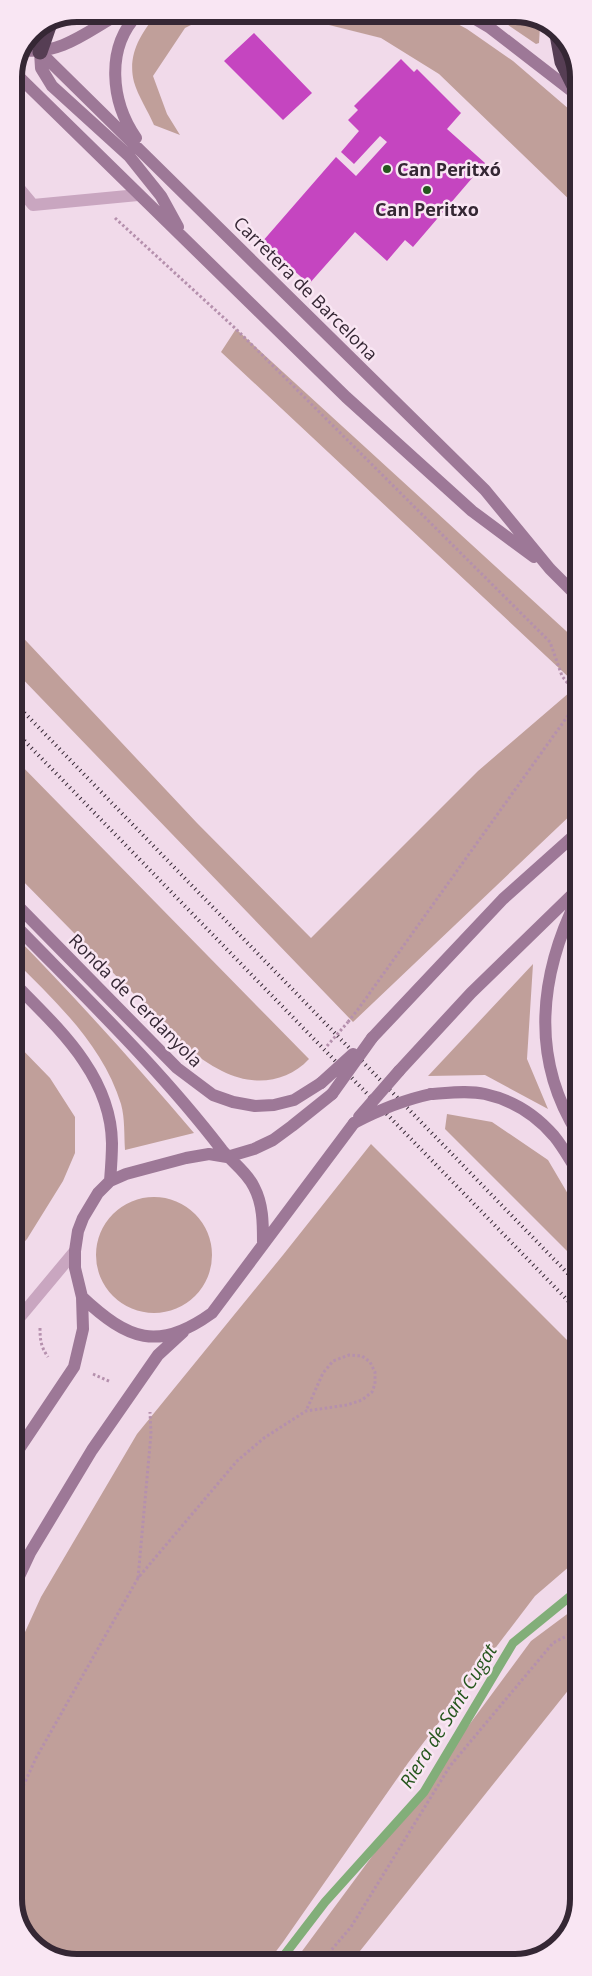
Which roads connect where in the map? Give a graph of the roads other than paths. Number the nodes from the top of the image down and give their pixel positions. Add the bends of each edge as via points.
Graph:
1 (106, 22) edge
2 (132, 22) edge
3 (482, 23) edge
4 (47, 32) edge
5 (33, 46) edge
6 (559, 46) edge
7 (30, 51) edge
8 (40, 52) junction
9 (570, 79) edge
10 (22, 80) edge
11 (570, 88) edge
12 (148, 157) junction
13 (22, 192) edge
14 (138, 195) junction
15 (183, 236) junction
16 (550, 569) junction
17 (570, 589) edge
18 (570, 839) edge
19 (570, 897) edge
20 (22, 910) edge
21 (570, 914) edge
22 (22, 932) edge
23 (22, 991) edge
24 (372, 1038) junction
25 (570, 1122) edge
26 (354, 1123) junction
27 (227, 1157) junction
28 (570, 1160) edge
29 (110, 1181) junction
30 (263, 1242) junction
31 (75, 1251) junction
32 (82, 1297) junction
33 (22, 1315) edge
34 (184, 1331) junction
35 (22, 1445) edge
36 (22, 1571) edge

1 - 8 main road via 81,37
2 - 12 main road via 118,50 116,95 129,128
3 - 11 main road
4 - 8 highway
5 - 8 main road, Carretera de Barcelona
6 - 9 highway
7 - 8 main road
8 - 12 main road, Carretera de Barcelona
8 - 15 main road via 41,68 52,86 129,156 161,196
10 - 14 main road, Carretera de Barcelona
12 - 16 main road, Carretera de Barcelona via 485,490
13 - 14 street via 33,205
14 - 15 main road, Carretera de Barcelona
15 - 16 main road, Carretera de Barcelona via 353,403 472,511
16 - 17 main road, Carretera de Barcelona
18 - 24 main road via 503,899
19 - 26 main road, bridge via 471,993
20 - 24 main road, Ronda de Cerdanyola, bridge via 177,1068 213,1095 255,1106 294,1100 321,1083
21 - 25 main road via 561,934 547,987 546,1040 556,1090
22 - 27 main road, Ronda de Cerdanyola via 151,1066
23 - 29 main road via 65,1035 95,1077 110,1125
24 - 27 main road, bridge via 332,1094 314,1110 273,1140
26 - 28 main road, bridge via 404,1100 431,1094 484,1094 524,1110 542,1123
26 - 30 main road
27 - 29 main road via 209,1154 186,1158
27 - 30 main road, Ronda de Cerdanyola via 254,1186 263,1214
29 - 31 main road via 98,1193 83,1218
30 - 34 main road via 212,1313
31 - 32 main road via 75,1268
31 - 33 street
32 - 34 main road via 123,1330 157,1337
32 - 35 main road via 83,1329 74,1367
34 - 36 main road via 158,1356 92,1450

